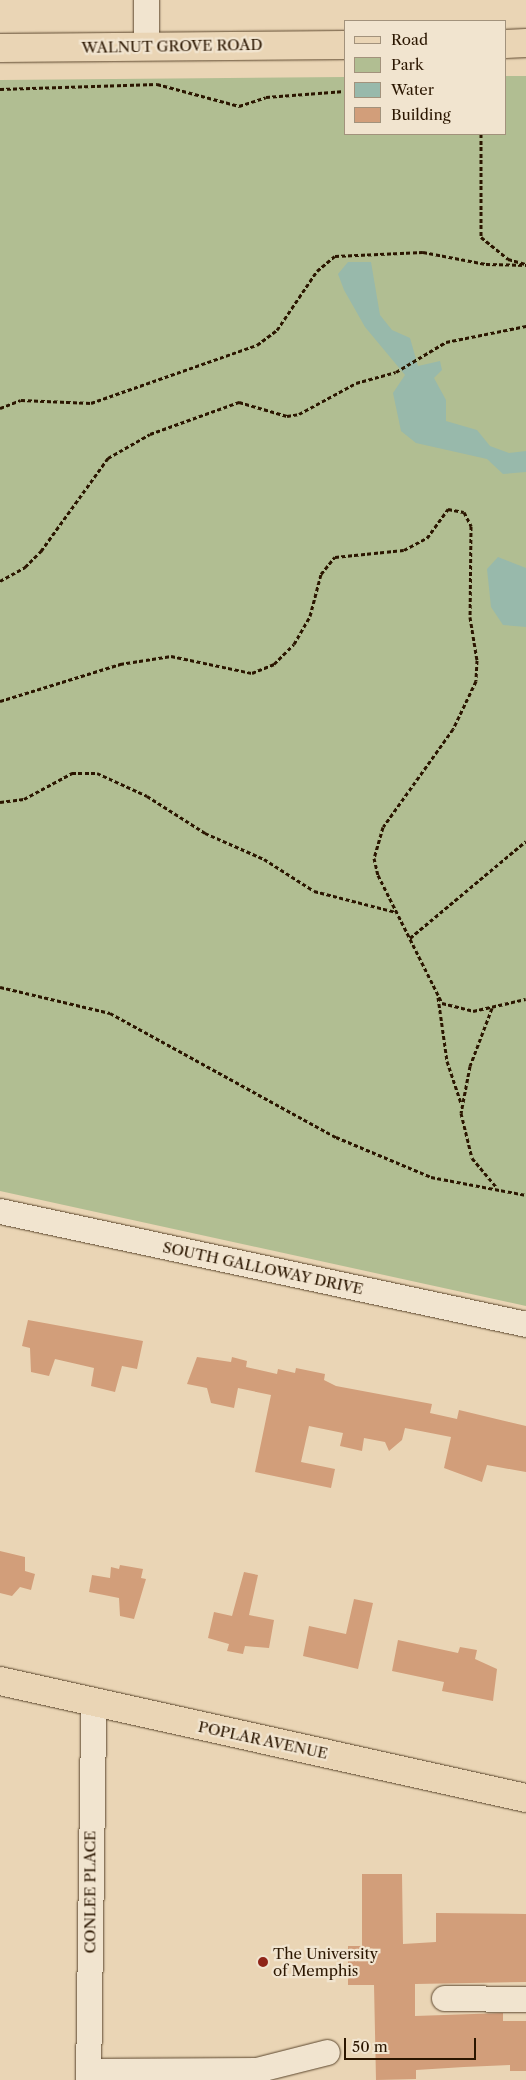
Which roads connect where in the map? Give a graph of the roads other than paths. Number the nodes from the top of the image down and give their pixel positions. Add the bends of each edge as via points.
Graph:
1 (146, 0) edge
2 (506, 44) edge
3 (526, 44) edge
4 (344, 45) edge
5 (146, 46) junction
6 (0, 48) edge
7 (0, 1211) edge
8 (526, 1324) edge
9 (0, 1681) edge
10 (93, 1703) junction
11 (526, 1798) edge
12 (444, 1998) dead end
13 (526, 1999) edge
14 (327, 2052) dead end
15 (88, 2076) edge

1 - 5 street
2 - 3 main road
4 - 5 main road, WALNUT GROVE ROAD
5 - 6 main road, WALNUT GROVE ROAD
7 - 8 street, SOUTH GALLOWAY DRIVE
9 - 10 main road, POPLAR AVENUE
10 - 11 main road, POPLAR AVENUE
10 - 15 street, CONLEE PLACE
12 - 13 street
14 - 15 street via 256,2070

